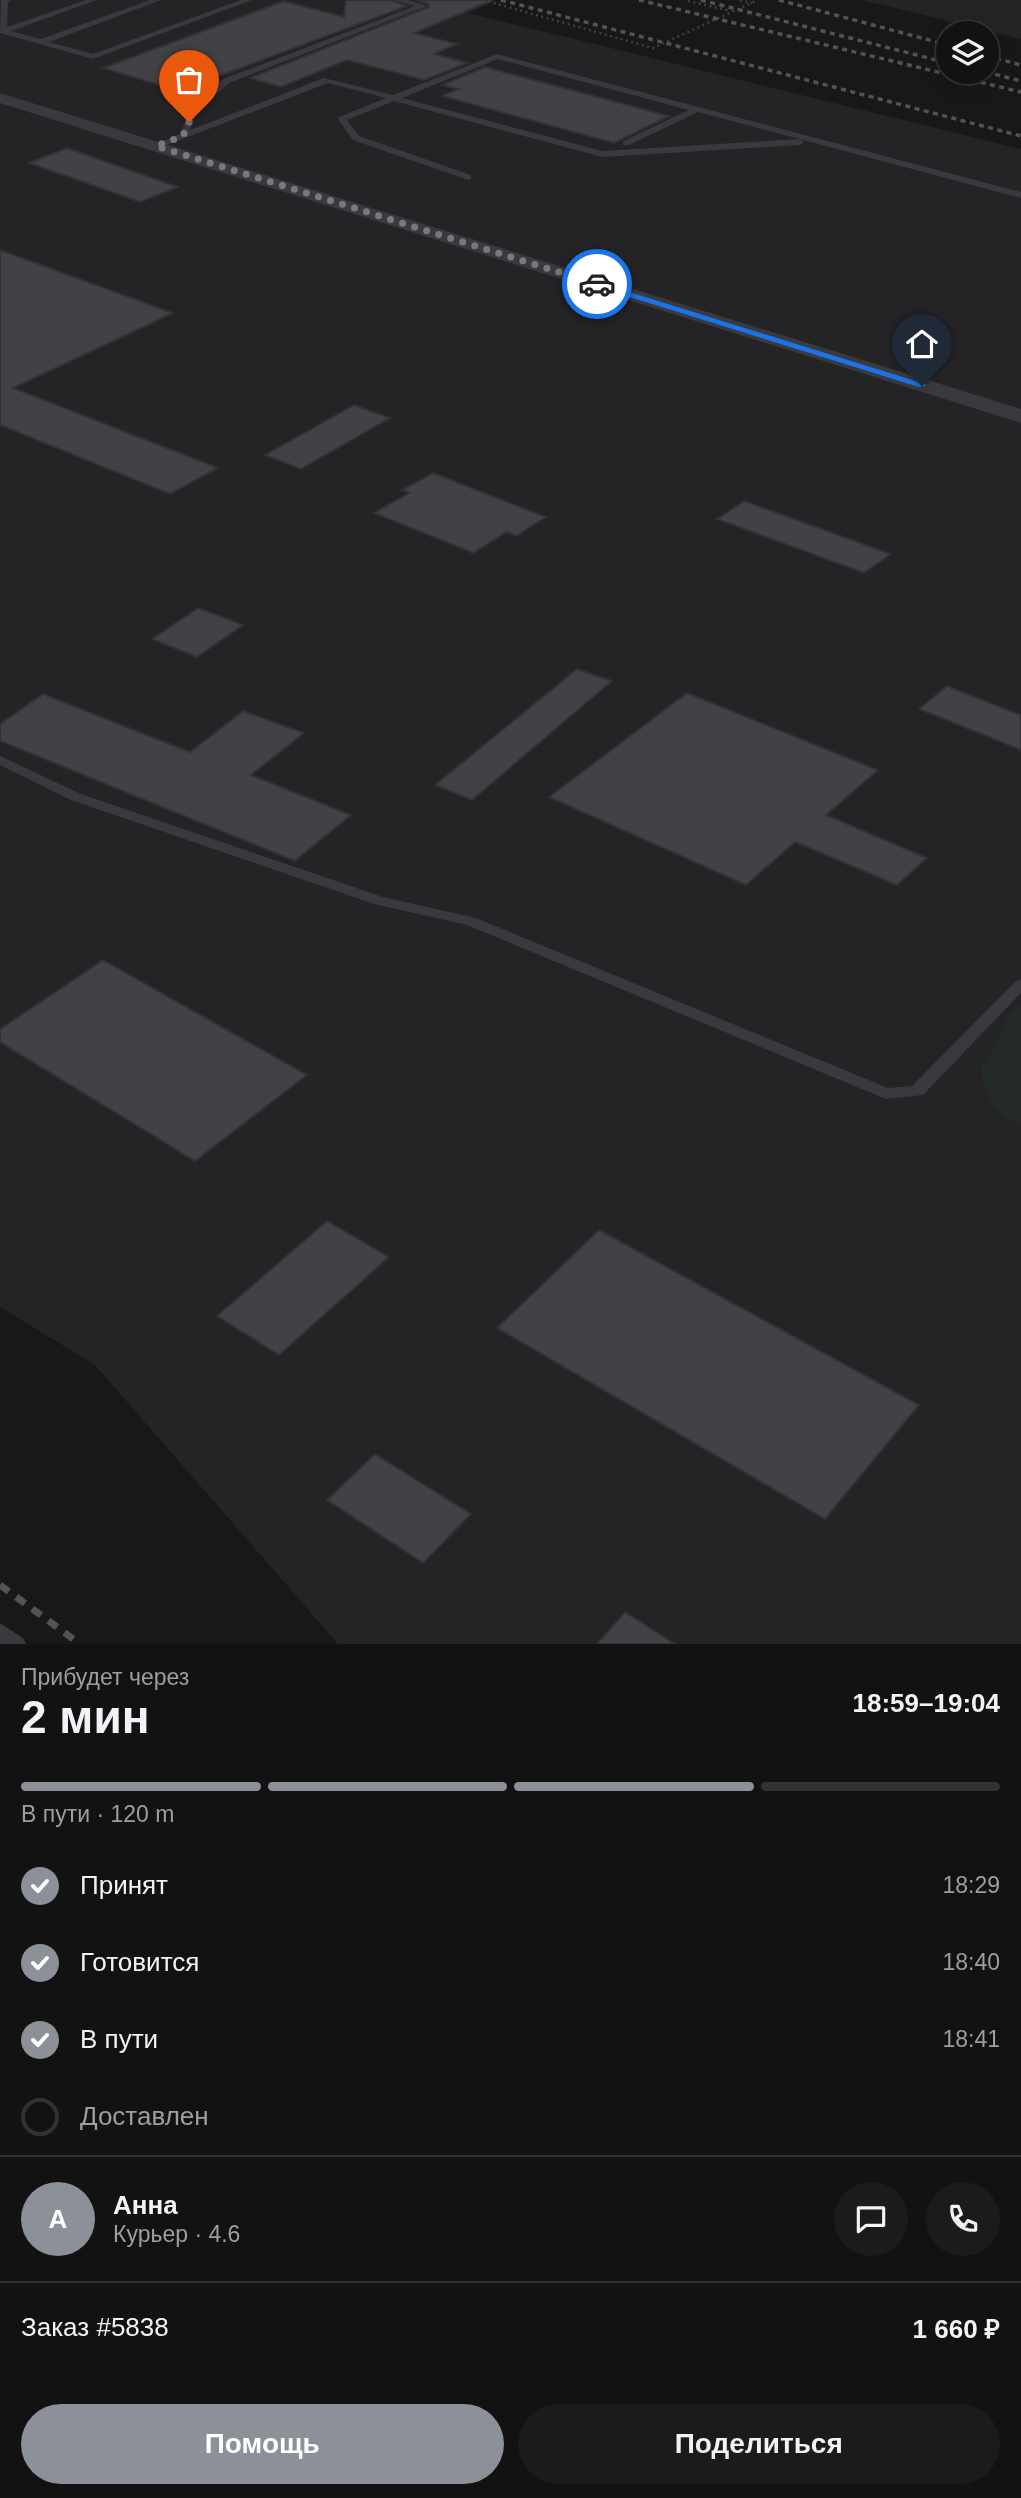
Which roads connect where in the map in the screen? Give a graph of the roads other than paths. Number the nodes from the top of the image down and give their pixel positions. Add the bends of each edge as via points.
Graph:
1 (4, 0) edge
2 (93, 0) edge
3 (157, 0) edge
4 (248, 0) edge
5 (398, 0) edge
6 (3, 31) junction
7 (41, 42) junction
8 (392, 97) junction
9 (0, 98) edge
10 (697, 109) junction
11 (183, 136) junction
12 (812, 141) junction
13 (626, 143) dead end
14 (156, 146) junction
15 (468, 177) dead end
16 (1021, 195) edge
17 (1021, 416) edge
18 (0, 760) edge
19 (1021, 984) edge
20 (0, 1632) edge
21 (16, 1644) edge

1 - 6 lane
2 - 6 lane
3 - 7 lane
4 - 7 lane via 93,57
5 - 11 lane via 423,6 226,81 194,109
6 - 7 lane
8 - 10 lane via 497,56
8 - 11 lane via 327,80
8 - 12 lane via 601,153
8 - 15 lane via 342,119 356,138
9 - 14 street
10 - 12 lane
10 - 13 lane
11 - 14 lane
12 - 16 lane
14 - 17 street
18 - 19 lane via 76,797 379,901 471,921 886,1094 917,1091
20 - 21 lane

